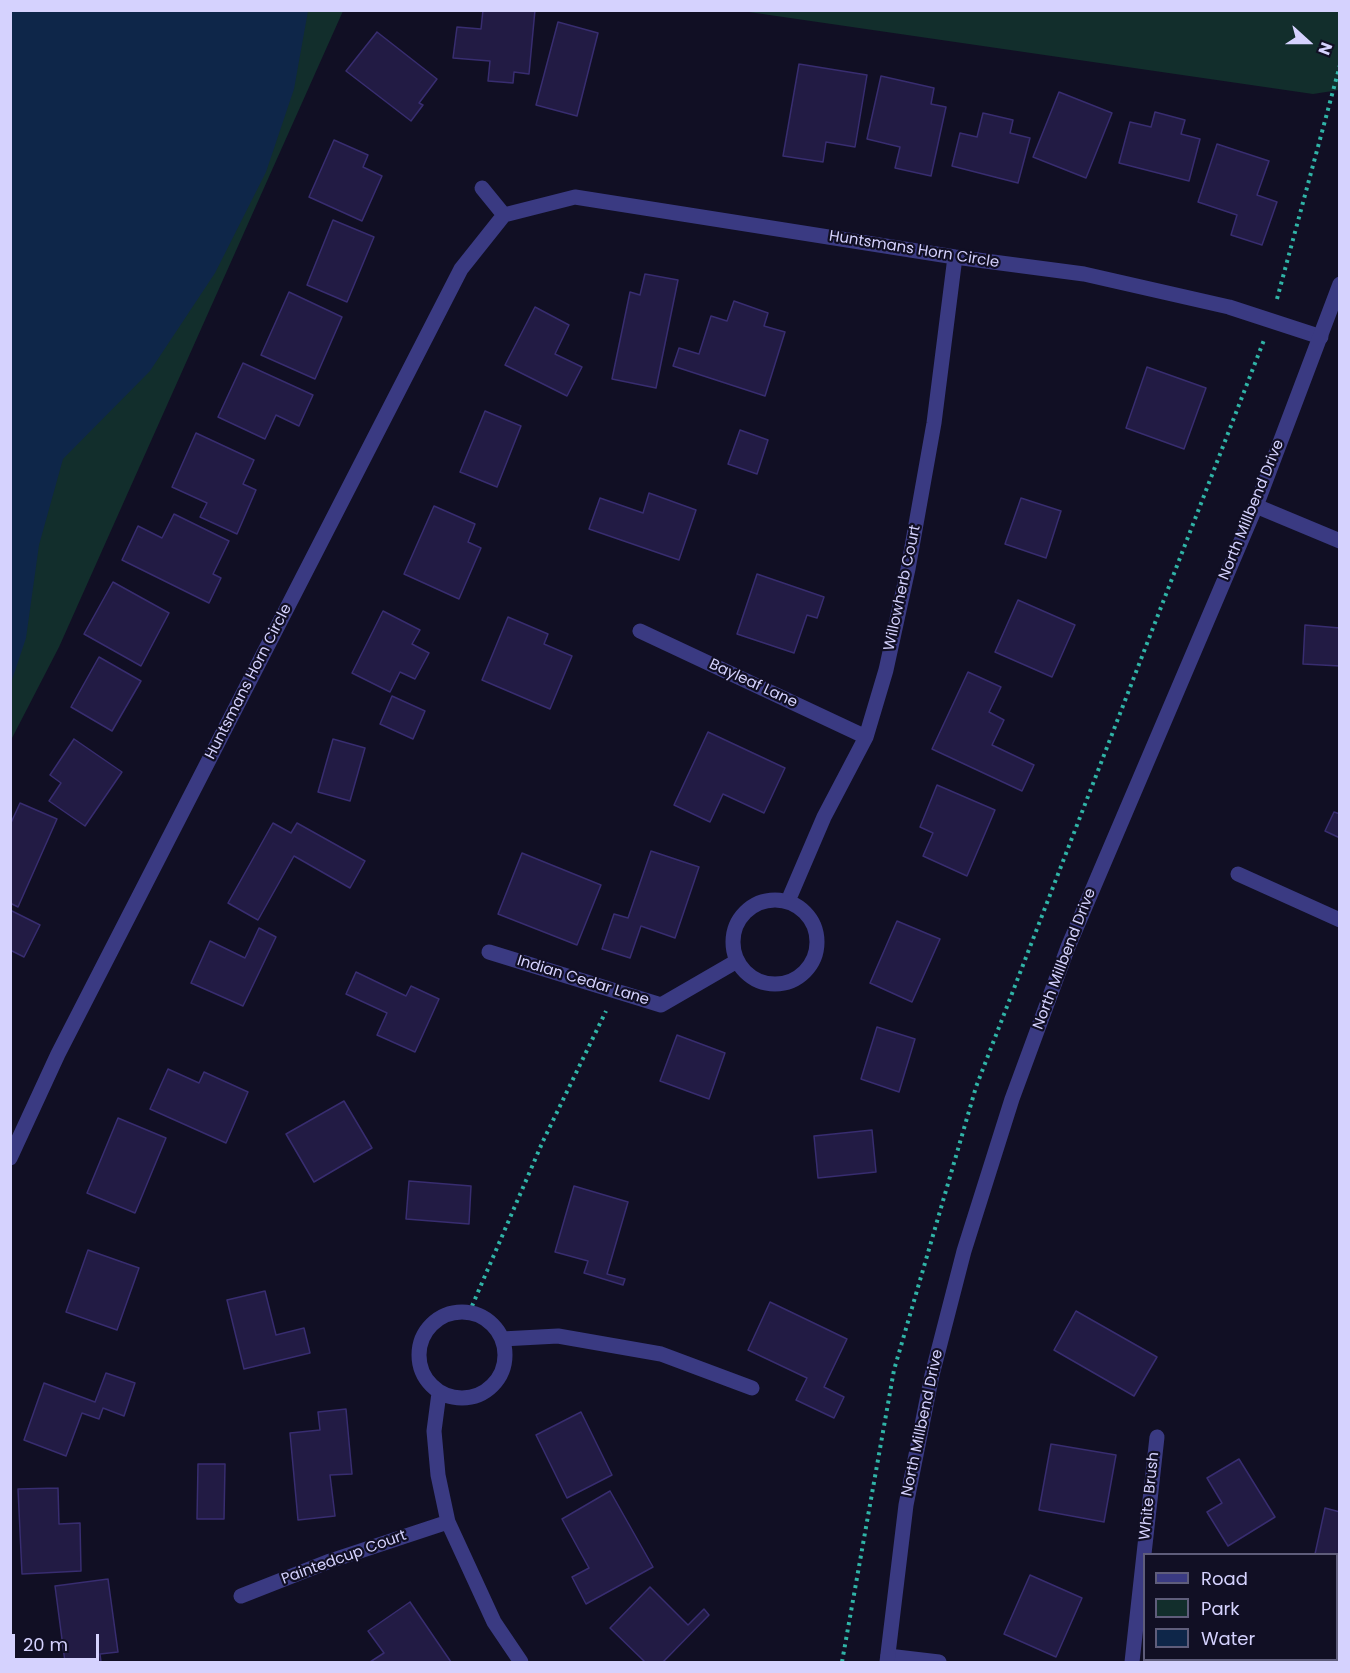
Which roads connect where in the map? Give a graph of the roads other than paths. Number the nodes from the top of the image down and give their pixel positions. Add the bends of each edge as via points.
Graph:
1 (482, 188) dead end
2 (504, 215) junction
3 (955, 257) junction
4 (1340, 284) edge
5 (1321, 337) junction
6 (1256, 506) junction
7 (1340, 542) edge
8 (640, 632) dead end
9 (866, 737) junction
10 (1238, 874) dead end
11 (788, 901) junction
12 (1340, 920) edge
13 (489, 952) dead end
14 (737, 961) junction
15 (10, 1158) edge
16 (502, 1339) junction
17 (753, 1388) dead end
18 (439, 1393) junction
19 (1157, 1437) dead end
20 (448, 1522) junction
21 (1144, 1553) edge
22 (1143, 1563) edge
23 (241, 1596) dead end
24 (887, 1659) edge
25 (521, 1662) edge
26 (939, 1662) edge
27 (1132, 1662) edge

1 - 2 street
2 - 3 street, Huntsmans Horn Circle via 575,197
2 - 15 street, Huntsmans Horn Circle via 461,269 58,1054
3 - 5 street, Huntsmans Horn Circle via 1084,274 1229,307
3 - 9 street, Willowherb Court via 934,423 912,547 886,670
4 - 5 street, North Millbend Drive
5 - 6 street, North Millbend Drive
6 - 7 street
6 - 24 street, North Millbend Drive via 1068,947 1012,1099 964,1251 932,1375 906,1505
8 - 9 street, Bayleaf Lane
9 - 11 street, Willowherb Court via 824,817
10 - 12 street
11 - 14 street via 768,899 743,914 732,938
11 - 14 street via 808,914 815,926 817,952 810,966 791,981 766,983 749,976
13 - 14 street, Indian Cedar Lane via 662,1005
16 - 17 street via 558,1336 661,1354
16 - 18 street via 503,1367 491,1387 470,1398
16 - 18 street via 483,1318 469,1313 437,1320 422,1339 419,1354 421,1371
18 - 20 street via 434,1431
19 - 21 street, White Brush
20 - 23 street, Paintedcup Court
20 - 25 street via 494,1622
22 - 27 street, White Brush
24 - 26 street

